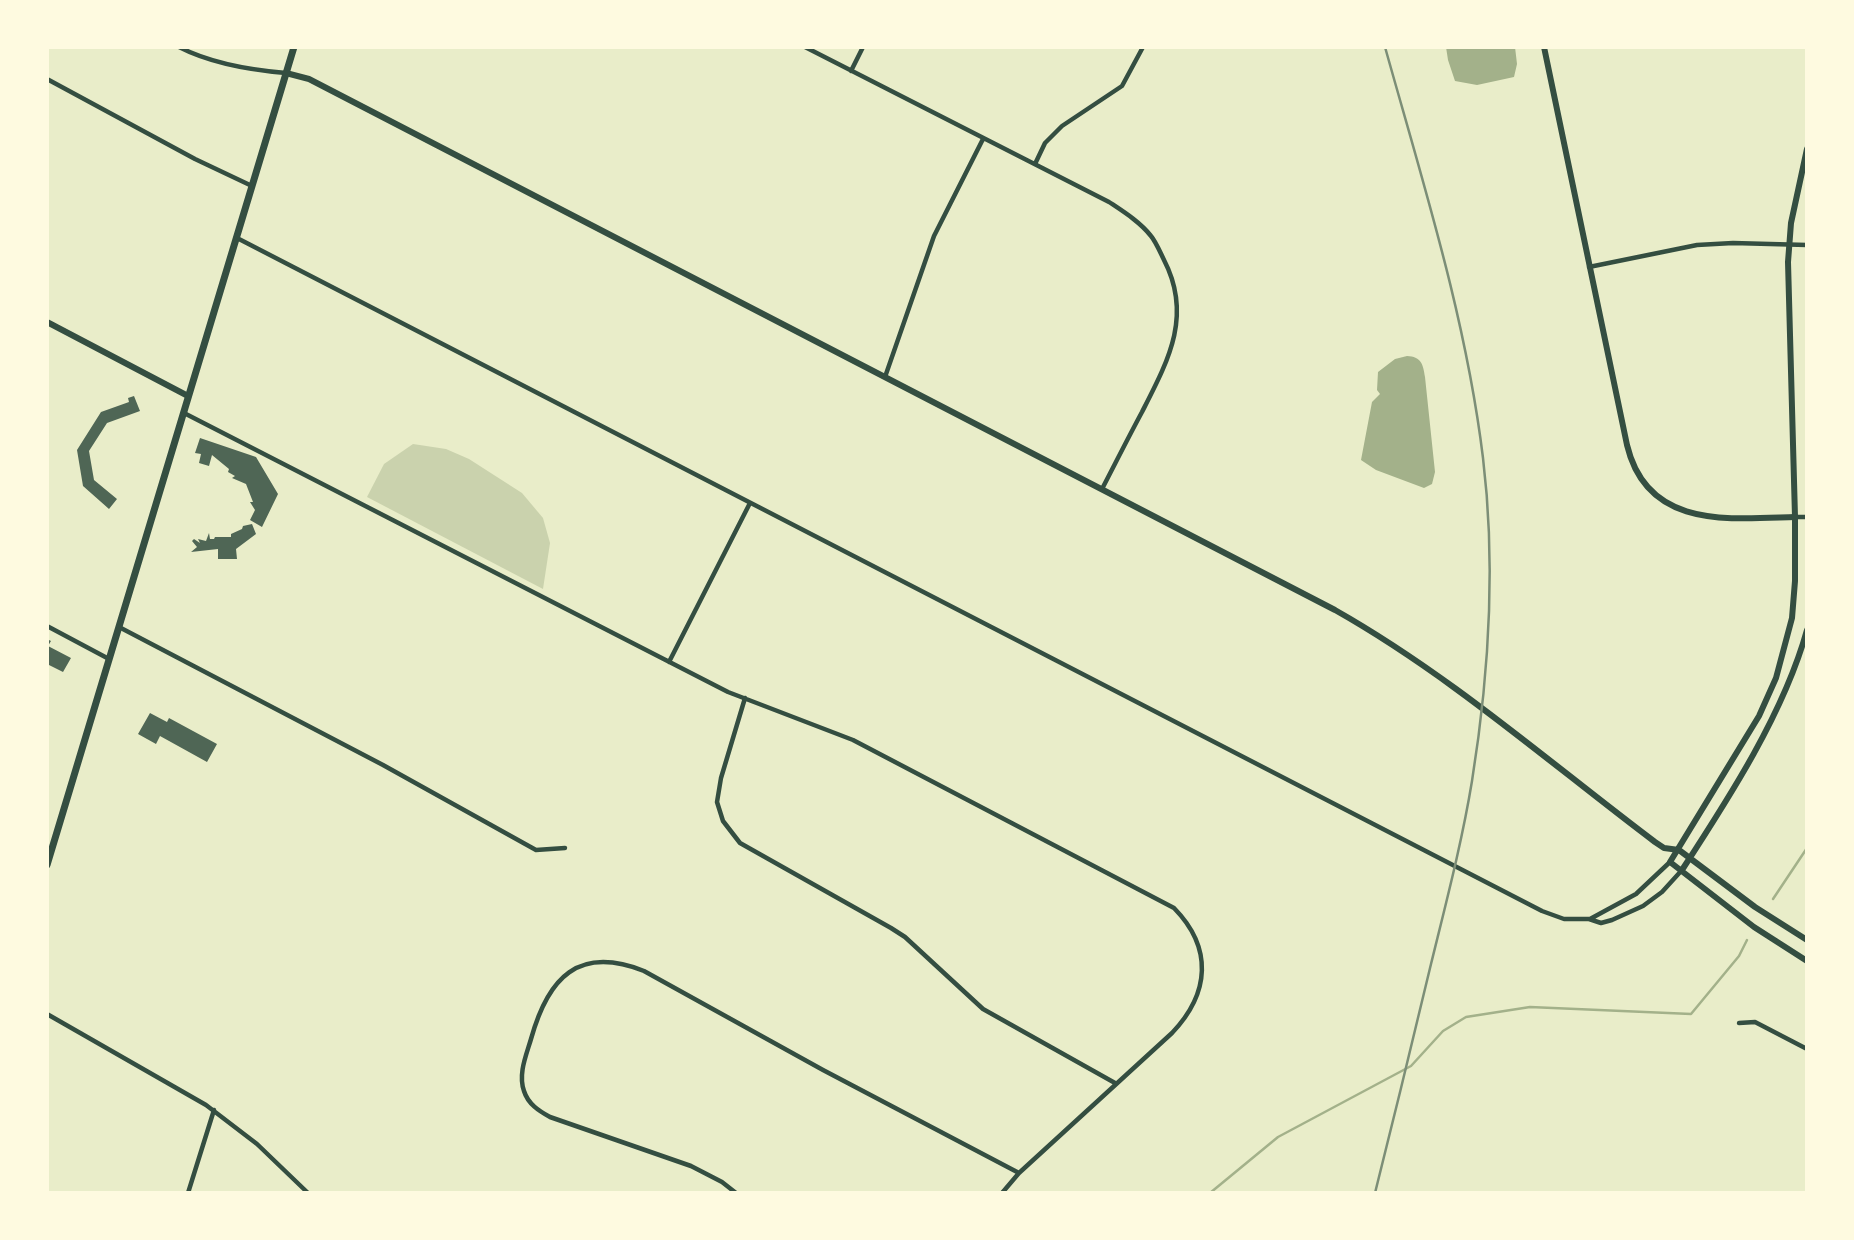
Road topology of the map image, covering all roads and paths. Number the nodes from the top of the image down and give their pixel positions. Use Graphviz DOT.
graph roads {
  1 [pos="179,47"];
  2 [pos="294,47"];
  3 [pos="806,47"];
  4 [pos="863,47"];
  5 [pos="1143,47"];
  6 [pos="1544,47"];
  7 [pos="851,71"];
  8 [pos="286,73"];
  9 [pos="47,79"];
  10 [pos="983,138"];
  11 [pos="1807,149"];
  12 [pos="1035,164"];
  13 [pos="252,186"];
  14 [pos="236,237"];
  15 [pos="1789,245"];
  16 [pos="1807,245"];
  17 [pos="1589,267"];
  18 [pos="47,322"];
  19 [pos="885,377"];
  20 [pos="188,396"];
  21 [pos="183,412"];
  22 [pos="1102,489"];
  23 [pos="750,503"];
  24 [pos="1795,517"];
  25 [pos="1807,517"];
  26 [pos="47,626"];
  27 [pos="119,626"];
  28 [pos="1807,630"];
  29 [pos="109,659"];
  30 [pos="669,662"];
  31 [pos="745,698"];
  32 [pos="565,848"];
  33 [pos="1664,848"];
  34 [pos="1679,850"];
  35 [pos="1689,858"];
  36 [pos="1670,862"];
  37 [pos="47,865"];
  38 [pos="1682,870"];
  39 [pos="1590,919"];
  40 [pos="1807,940"];
  41 [pos="1807,961"];
  42 [pos="47,1014"];
  43 [pos="1739,1023"];
  44 [pos="1807,1049"];
  45 [pos="1115,1083"];
  46 [pos="214,1110"];
  47 [pos="1019,1173"];
  48 [pos="188,1193"];
  49 [pos="308,1193"];
  50 [pos="736,1193"];
  51 [pos="1002,1193"];
  1 -- 8 [label="street"];
  2 -- 8 [label="main road"];
  3 -- 7 [label="street"];
  4 -- 7 [label="street"];
  5 -- 12 [label="street"];
  6 -- 17 [label="main road"];
  7 -- 10 [label="street"];
  8 -- 13 [label="main road"];
  8 -- 19 [label="main road"];
  9 -- 13 [label="street"];
  10 -- 12 [label="street"];
  10 -- 19 [label="street"];
  11 -- 15 [label="main road"];
  12 -- 22 [label="street"];
  13 -- 14 [label="main road"];
  14 -- 20 [label="main road"];
  14 -- 23 [label="street"];
  15 -- 16 [label="street"];
  15 -- 17 [label="street"];
  15 -- 24 [label="main road"];
  17 -- 24 [label="main road"];
  18 -- 20 [label="main road"];
  19 -- 22 [label="main road"];
  20 -- 21 [label="main road"];
  21 -- 27 [label="main road"];
  21 -- 30 [label="street"];
  22 -- 33 [label="main road"];
  23 -- 30 [label="street"];
  23 -- 39 [label="street"];
  24 -- 25 [label="street"];
  24 -- 34 [label="main road"];
  26 -- 29 [label="street"];
  27 -- 29 [label="main road"];
  27 -- 32 [label="street"];
  28 -- 35 [label="main road"];
  29 -- 37 [label="main road"];
  30 -- 31 [label="street"];
  31 -- 45 [label="street"];
  31 -- 45 [label="street"];
  33 -- 34 [label="main road"];
  33 -- 36 [label="main road"];
  34 -- 35 [label="main road"];
  34 -- 36 [label="main road"];
  35 -- 38 [label="main road"];
  35 -- 40 [label="main road"];
  36 -- 38 [label="main road"];
  36 -- 39 [label="street"];
  38 -- 39 [label="street"];
  38 -- 41 [label="main road"];
  42 -- 46 [label="street"];
  43 -- 44 [label="street"];
  45 -- 47 [label="street"];
  46 -- 48 [label="street"];
  46 -- 49 [label="street"];
  47 -- 50 [label="street"];
  47 -- 51 [label="street"];
}
